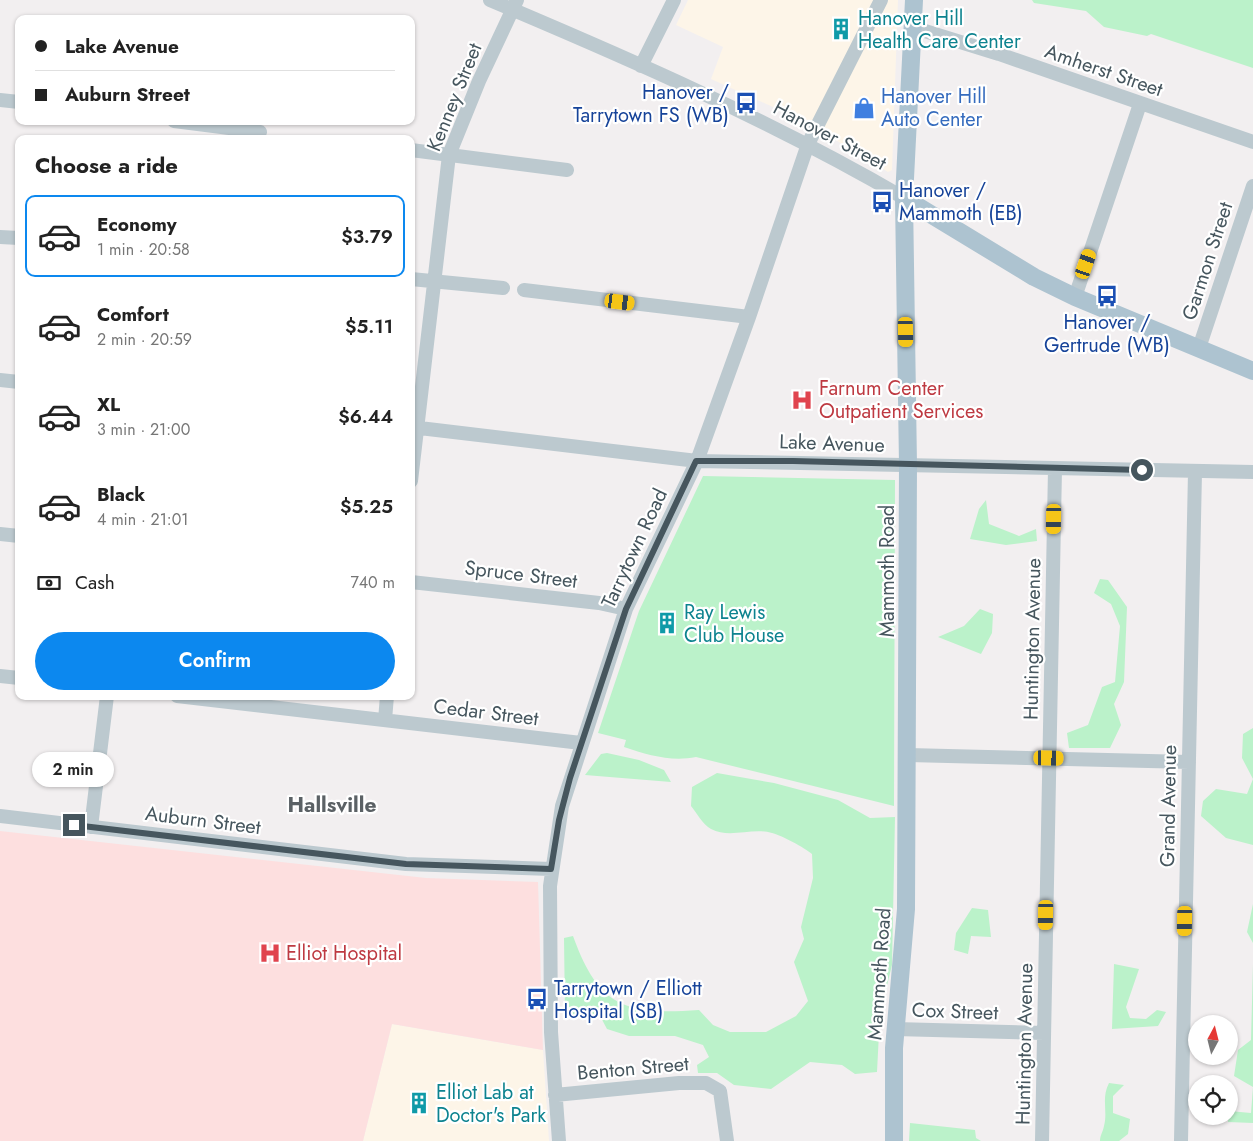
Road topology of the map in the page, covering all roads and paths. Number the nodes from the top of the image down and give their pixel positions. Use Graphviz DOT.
graph roads {
  1 [pos="490,0"];
  2 [pos="674,0"];
  3 [pos="881,0"];
  4 [pos="914,0"];
  5 [pos="514,5"];
  6 [pos="912,28"];
  7 [pos="641,66"];
  8 [pos="0,100"];
  9 [pos="15,102"];
  10 [pos="1140,104"];
  11 [pos="205,125"];
  12 [pos="260,132"];
  13 [pos="1253,142"];
  14 [pos="808,144"];
  15 [pos="415,151"];
  16 [pos="449,155"];
  17 [pos="567,170"];
  18 [pos="1253,186"];
  19 [pos="904,198"];
  20 [pos="0,237"];
  21 [pos="15,238"];
  22 [pos="415,280"];
  23 [pos="434,282"];
  24 [pos="503,288"];
  25 [pos="524,290"];
  26 [pos="1075,298"];
  27 [pos="749,317"];
  28 [pos="1200,348"];
  29 [pos="1253,371"];
  30 [pos="0,380"];
  31 [pos="15,382"];
  32 [pos="415,420"];
  33 [pos="415,427"];
  34 [pos="696,461"];
  35 [pos="908,465"];
  36 [pos="1055,469"];
  37 [pos="1195,472"];
  38 [pos="1253,472"];
  39 [pos="0,534"];
  40 [pos="15,536"];
  41 [pos="415,582"];
  42 [pos="626,609"];
  43 [pos="0,676"];
  44 [pos="15,678"];
  45 [pos="107,700"];
  46 [pos="212,700"];
  47 [pos="387,700"];
  48 [pos="385,720"];
  49 [pos="581,744"];
  50 [pos="908,755"];
  51 [pos="1049,758"];
  52 [pos="1189,762"];
  53 [pos="0,816"];
  54 [pos="91,827"];
  55 [pos="551,869"];
  56 [pos="895,1029"];
  57 [pos="1044,1033"];
  58 [pos="555,1095"];
  59 [pos="559,1141"];
  60 [pos="727,1141"];
  61 [pos="894,1141"];
  62 [pos="1042,1141"];
  63 [pos="1181,1141"];
  1 -- 5 [label="street, Hanover Street"];
  2 -- 7 [label="street"];
  3 -- 14 [label="street, Tarrytown Road"];
  4 -- 6 [label="main road, Mammoth Road"];
  5 -- 7 [label="street, Hanover Street"];
  5 -- 16 [label="street, Kenney Street"];
  6 -- 10 [label="street, Amherst Street"];
  6 -- 19 [label="main road, Mammoth Road"];
  7 -- 14 [label="street, Hanover Street"];
  8 -- 9 [label="street"];
  10 -- 13 [label="street, Amherst Street"];
  10 -- 26 [label="street"];
  11 -- 12 [label="street"];
  14 -- 19 [label="street, Hanover Street"];
  14 -- 27 [label="street, Tarrytown Road"];
  15 -- 16 [label="street"];
  16 -- 17 [label="street"];
  16 -- 23 [label="street, Kenney Street"];
  18 -- 28 [label="street, Garmon Street"];
  19 -- 26 [label="main road, Hanover Street"];
  19 -- 35 [label="main road, Mammoth Road"];
  20 -- 21 [label="street"];
  22 -- 23 [label="street"];
  23 -- 24 [label="street"];
  23 -- 32 [label="street, Kenney Street"];
  25 -- 27 [label="street"];
  26 -- 28 [label="main road, Hanover Street"];
  27 -- 34 [label="street, Tarrytown Road"];
  28 -- 29 [label="main road, Hanover Street"];
  30 -- 31 [label="street"];
  33 -- 34 [label="street, Lake Avenue"];
  34 -- 35 [label="street, Lake Avenue"];
  34 -- 42 [label="street, Tarrytown Road"];
  35 -- 36 [label="street, Lake Avenue"];
  35 -- 50 [label="main road, Mammoth Road"];
  36 -- 37 [label="street, Lake Avenue"];
  36 -- 51 [label="street, Huntington Avenue"];
  37 -- 38 [label="street, Lake Avenue"];
  37 -- 52 [label="street, Grand Avenue"];
  39 -- 40 [label="street"];
  41 -- 42 [label="street, Spruce Street"];
  42 -- 49 [label="street, Tarrytown Road"];
  43 -- 44 [label="street"];
  45 -- 54 [label="street"];
  46 -- 48 [label="street, Cedar Street"];
  47 -- 48 [label="street"];
  48 -- 49 [label="street, Cedar Street"];
  49 -- 55 [label="street, Tarrytown Road"];
  50 -- 51 [label="street"];
  50 -- 56 [label="main road, Mammoth Road"];
  51 -- 52 [label="street"];
  51 -- 57 [label="street, Huntington Avenue"];
  52 -- 63 [label="street, Grand Avenue"];
  53 -- 54 [label="street, Auburn Street"];
  54 -- 55 [label="street, Auburn Street"];
  55 -- 58 [label="street, Tarrytown Road"];
  56 -- 57 [label="street, Cox Street"];
  56 -- 61 [label="main road, Mammoth Road"];
  57 -- 62 [label="street, Huntington Avenue"];
  58 -- 59 [label="street, Tarrytown Road"];
  58 -- 60 [label="street, Benton Street"];
}
